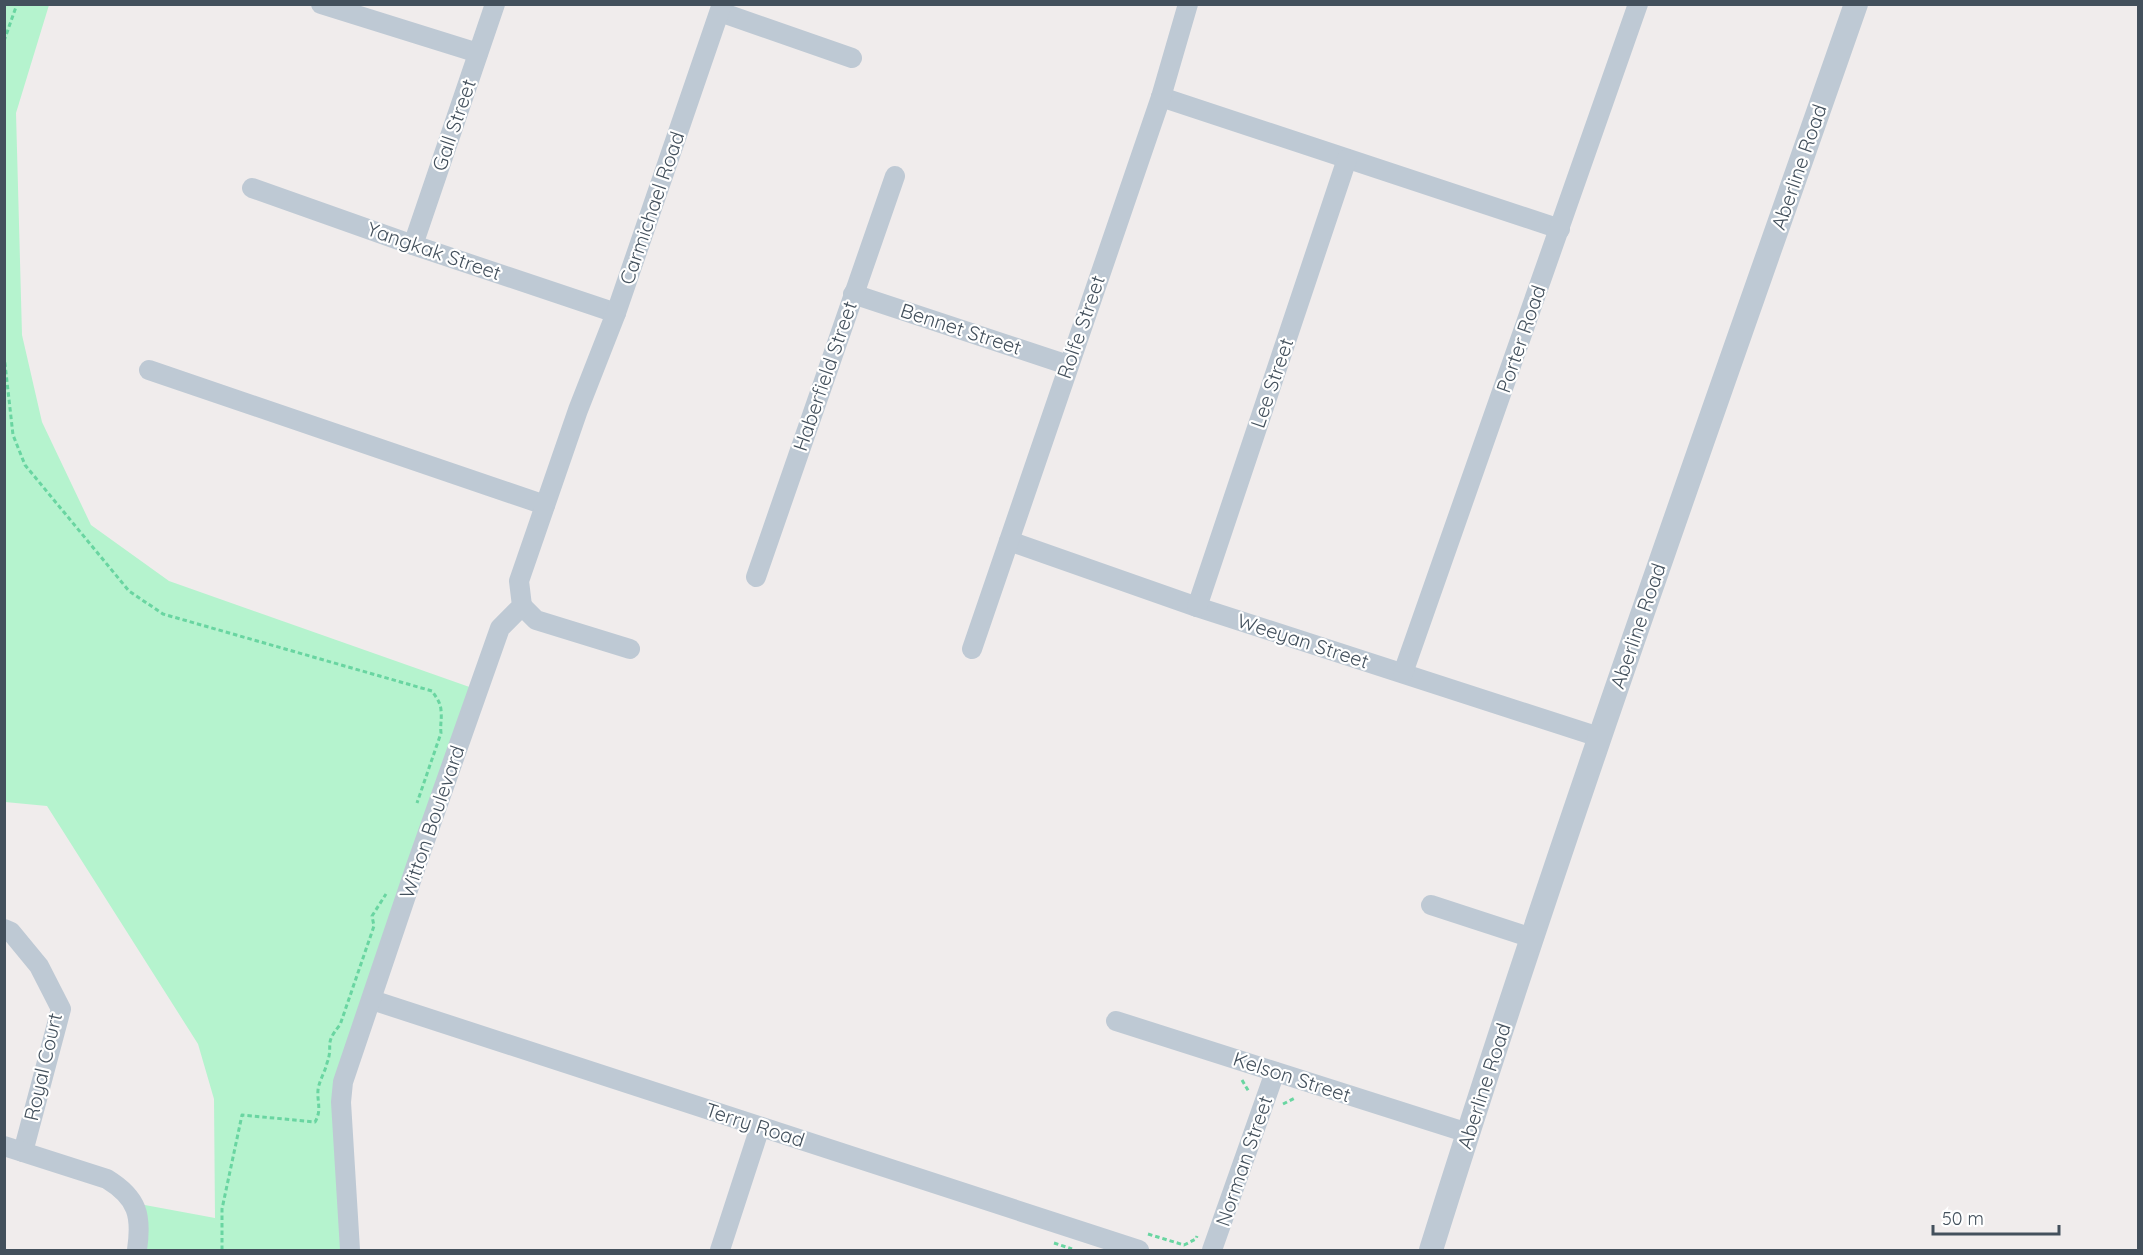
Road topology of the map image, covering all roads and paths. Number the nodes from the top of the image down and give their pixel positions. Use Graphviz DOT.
graph roads {
  1 [pos="17,4"];
  2 [pos="321,4"];
  3 [pos="495,4"];
  4 [pos="1188,4"];
  5 [pos="1638,4"];
  6 [pos="1856,4"];
  7 [pos="721,8"];
  8 [pos="4,41"];
  9 [pos="478,52"];
  10 [pos="852,58"];
  11 [pos="1161,97"];
  12 [pos="1347,159"];
  13 [pos="894,176"];
  14 [pos="252,188"];
  15 [pos="1560,229"];
  16 [pos="413,245"];
  17 [pos="854,294"];
  18 [pos="616,313"];
  19 [pos="4,355"];
  20 [pos="1068,365"];
  21 [pos="149,370"];
  22 [pos="545,505"];
  23 [pos="1009,541"];
  24 [pos="756,577"];
  25 [pos="522,606"];
  26 [pos="1197,607"];
  27 [pos="630,649"];
  28 [pos="972,649"];
  29 [pos="1403,673"];
  30 [pos="1599,737"];
  31 [pos="415,809"];
  32 [pos="389,885"];
  33 [pos="1431,905"];
  34 [pos="4,929"];
  35 [pos="1532,938"];
  36 [pos="372,1000"];
  37 [pos="1116,1021"];
  38 [pos="1275,1072"];
  39 [pos="1242,1080"];
  40 [pos="1248,1099"];
  41 [pos="1302,1100"];
  42 [pos="1281,1109"];
  43 [pos="760,1127"];
  44 [pos="1468,1133"];
  45 [pos="14,1149"];
  46 [pos="1200,1228"];
  47 [pos="1140,1241"];
  48 [pos="1054,1244"];
  49 [pos="137,1251"];
  50 [pos="222,1251"];
  51 [pos="350,1251"];
  52 [pos="720,1251"];
  53 [pos="1077,1251"];
  54 [pos="1212,1251"];
  55 [pos="1431,1251"];
  1 -- 8 [label="path"];
  2 -- 9 [label="street"];
  3 -- 9 [label="street, Gall Street"];
  4 -- 11 [label="street, Rolfe Street"];
  5 -- 15 [label="street, Porter Road"];
  6 -- 30 [label="street, Aberline Road"];
  7 -- 10 [label="street"];
  7 -- 18 [label="street, Carmichael Road"];
  9 -- 16 [label="street, Gall Street"];
  11 -- 12 [label="street"];
  11 -- 20 [label="street, Rolfe Street"];
  12 -- 15 [label="street"];
  12 -- 26 [label="street, Lee Street"];
  13 -- 17 [label="street, Haberfield Street"];
  14 -- 16 [label="street, Yangkak Street"];
  15 -- 29 [label="street, Porter Road"];
  16 -- 18 [label="street, Yangkak Street"];
  17 -- 20 [label="street, Bennet Street"];
  17 -- 24 [label="street, Haberfield Street"];
  18 -- 22 [label="street, Carmichael Road"];
  19 -- 31 [label="path"];
  20 -- 23 [label="street, Rolfe Street"];
  21 -- 22 [label="street"];
  22 -- 25 [label="street"];
  23 -- 26 [label="street, Weeyan Street"];
  23 -- 28 [label="street, Rolfe Street"];
  25 -- 27 [label="street"];
  25 -- 36 [label="street, Witton Boulevard"];
  26 -- 29 [label="street, Weeyan Street"];
  29 -- 30 [label="street, Weeyan Street"];
  30 -- 35 [label="street, Aberline Road"];
  32 -- 50 [label="path"];
  33 -- 35 [label="street"];
  34 -- 45 [label="street, Royal Court"];
  35 -- 44 [label="street, Aberline Road"];
  36 -- 43 [label="street, Terry Road"];
  36 -- 51 [label="street, Witton Boulevard"];
  37 -- 38 [label="street, Kelson Street"];
  38 -- 44 [label="street, Kelson Street"];
  38 -- 54 [label="street, Norman Street"];
  39 -- 40 [label="path"];
  41 -- 42 [label="path"];
  43 -- 47 [label="street, Terry Road"];
  43 -- 52 [label="street"];
  44 -- 55 [label="street, Aberline Road"];
  45 -- 49 [label="street"];
  46 -- 47 [label="path"];
  48 -- 53 [label="path"];
}
